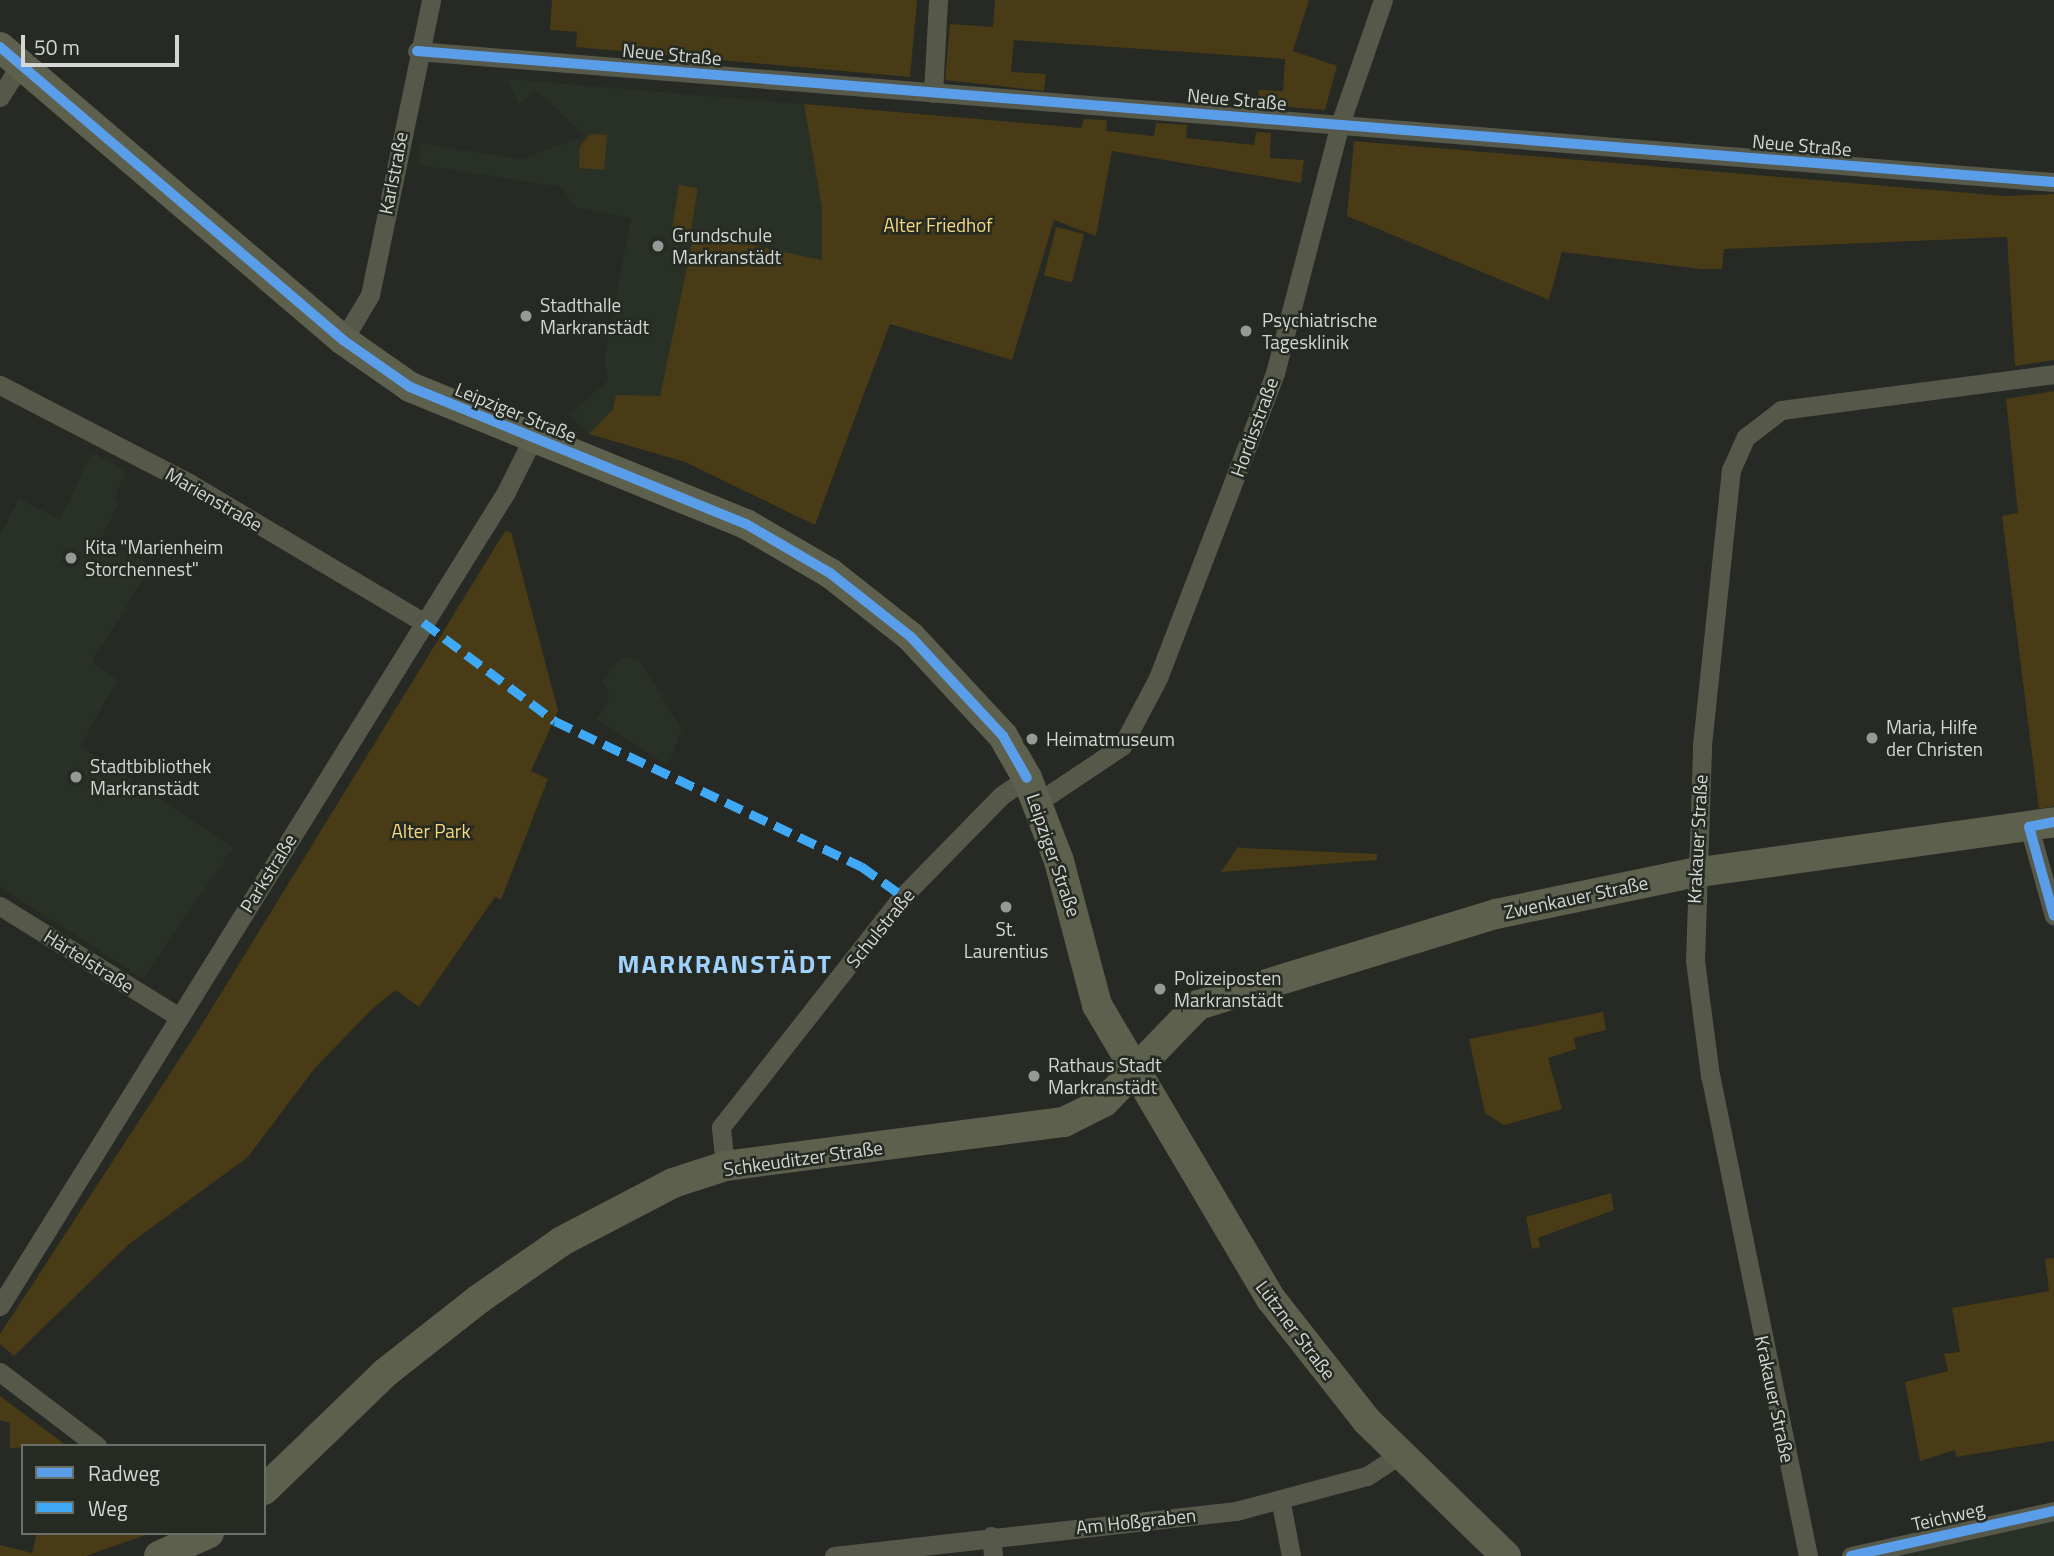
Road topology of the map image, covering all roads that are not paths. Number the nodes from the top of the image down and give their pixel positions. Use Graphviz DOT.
graph roads {
  1 [pos="431,0"];
  2 [pos="938,0"];
  3 [pos="1383,0"];
  4 [pos="416,51"];
  5 [pos="10,56"];
  6 [pos="933,93"];
  7 [pos="0,97"];
  8 [pos="1339,127"];
  9 [pos="2054,182"];
  10 [pos="343,340"];
  11 [pos="2054,374"];
  12 [pos="0,386"];
  13 [pos="533,438"];
  14 [pos="423,622"];
  15 [pos="1033,790"];
  16 [pos="2041,824"];
  17 [pos="1693,873"];
  18 [pos="0,905"];
  19 [pos="2054,916"];
  20 [pos="179,1017"];
  21 [pos="1132,1068"];
  22 [pos="725,1167"];
  23 [pos="0,1306"];
  24 [pos="0,1372"];
  25 [pos="94,1444"];
  26 [pos="1399,1455"];
  27 [pos="266,1488"];
  28 [pos="1281,1503"];
  29 [pos="2054,1511"];
  30 [pos="201,1536"];
  31 [pos="992,1546"];
  32 [pos="159,1556"];
  33 [pos="834,1556"];
  34 [pos="1291,1556"];
  35 [pos="1506,1556"];
  36 [pos="1808,1556"];
  37 [pos="1851,1556"];
  1 -- 4 [label="street, Karlstraße"];
  2 -- 6 [label="street"];
  3 -- 8 [label="street, Hordisstraße"];
  4 -- 6 [label="street, Neue Straße"];
  4 -- 10 [label="street, Karlstraße"];
  5 -- 7 [label="street"];
  5 -- 10 [label="main road, Leipziger Straße"];
  6 -- 8 [label="street, Neue Straße"];
  8 -- 9 [label="street, Neue Straße"];
  8 -- 15 [label="street, Hordisstraße"];
  10 -- 13 [label="main road, Leipziger Straße"];
  11 -- 17 [label="street, Krakauer Straße"];
  12 -- 14 [label="street, Marienstraße"];
  13 -- 14 [label="street, Parkstraße"];
  13 -- 15 [label="main road, Leipziger Straße"];
  14 -- 20 [label="street, Parkstraße"];
  15 -- 21 [label="main road, Leipziger Straße"];
  15 -- 22 [label="street, Schulstraße"];
  16 -- 17 [label="main road, Zwenkauer Straße"];
  16 -- 19 [label="street"];
  17 -- 21 [label="main road, Zwenkauer Straße"];
  17 -- 36 [label="street, Krakauer Straße"];
  18 -- 20 [label="street, Härtelstraße"];
  20 -- 23 [label="street, Parkstraße"];
  21 -- 22 [label="main road, Schkeuditzer Straße"];
  21 -- 26 [label="main road, Lützner Straße"];
  22 -- 27 [label="main road, Schkeuditzer Straße"];
  24 -- 25 [label="street"];
  26 -- 28 [label="street, Am Hoßgraben"];
  26 -- 35 [label="main road, Lützner Straße"];
  28 -- 31 [label="street, Am Hoßgraben"];
  28 -- 34 [label="street"];
  29 -- 37 [label="street, Teichweg"];
  30 -- 32 [label="main road"];
  31 -- 33 [label="street, Am Hoßgraben"];
}
